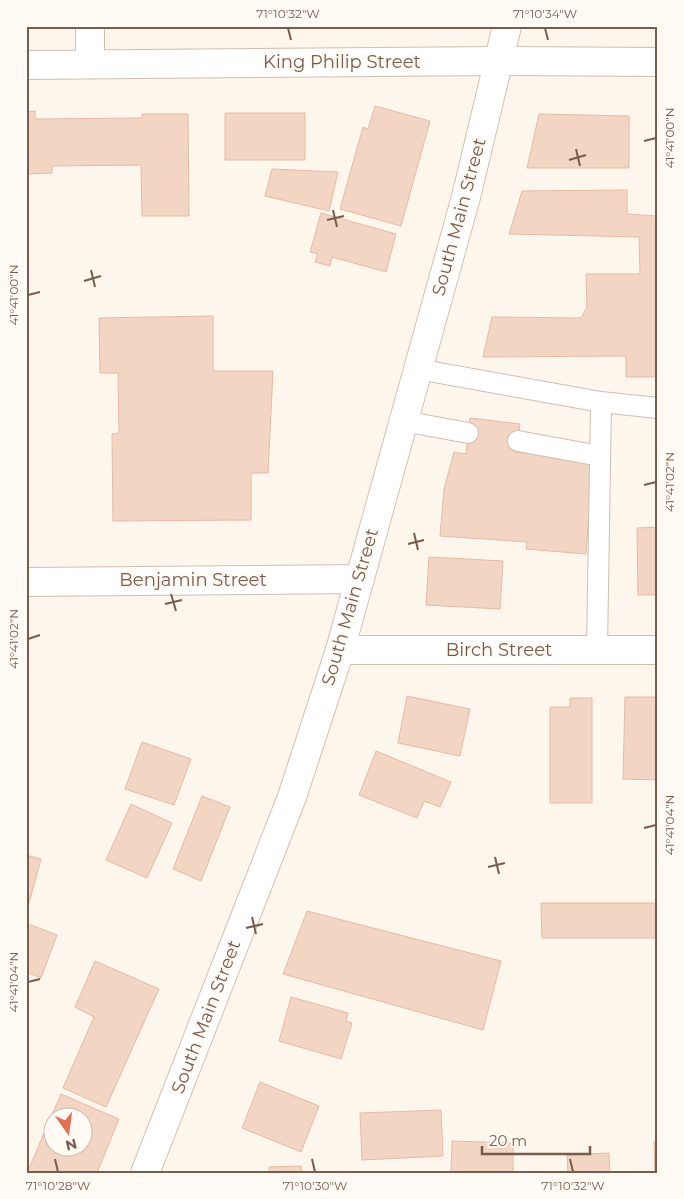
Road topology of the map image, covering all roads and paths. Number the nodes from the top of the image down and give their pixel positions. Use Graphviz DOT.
graph roads {
  1 [pos="90,26"];
  2 [pos="507,26"];
  3 [pos="498,61"];
  4 [pos="658,62"];
  5 [pos="90,64"];
  6 [pos="26,65"];
  7 [pos="417,369"];
  8 [pos="601,402"];
  9 [pos="658,408"];
  10 [pos="403,421"];
  11 [pos="468,433"];
  12 [pos="518,441"];
  13 [pos="600,456"];
  14 [pos="360,579"];
  15 [pos="26,582"];
  16 [pos="340,650"];
  17 [pos="597,650"];
  18 [pos="658,650"];
  19 [pos="145,1173"];
  1 -- 5 [label="street"];
  2 -- 3 [label="street, South Main Street"];
  3 -- 4 [label="street, King Philip Street"];
  3 -- 5 [label="street, King Philip Street"];
  3 -- 7 [label="street, South Main Street"];
  5 -- 6 [label="street, King Philip Street"];
  7 -- 8 [label="lane"];
  7 -- 10 [label="street, South Main Street"];
  8 -- 9 [label="lane"];
  8 -- 13 [label="lane"];
  10 -- 11 [label="lane"];
  10 -- 14 [label="street, South Main Street"];
  12 -- 13 [label="lane"];
  13 -- 17 [label="lane"];
  14 -- 15 [label="street, Benjamin Street"];
  14 -- 16 [label="street, South Main Street"];
  16 -- 17 [label="street, Birch Street"];
  16 -- 19 [label="street, South Main Street"];
  17 -- 18 [label="street, Birch Street"];
}
